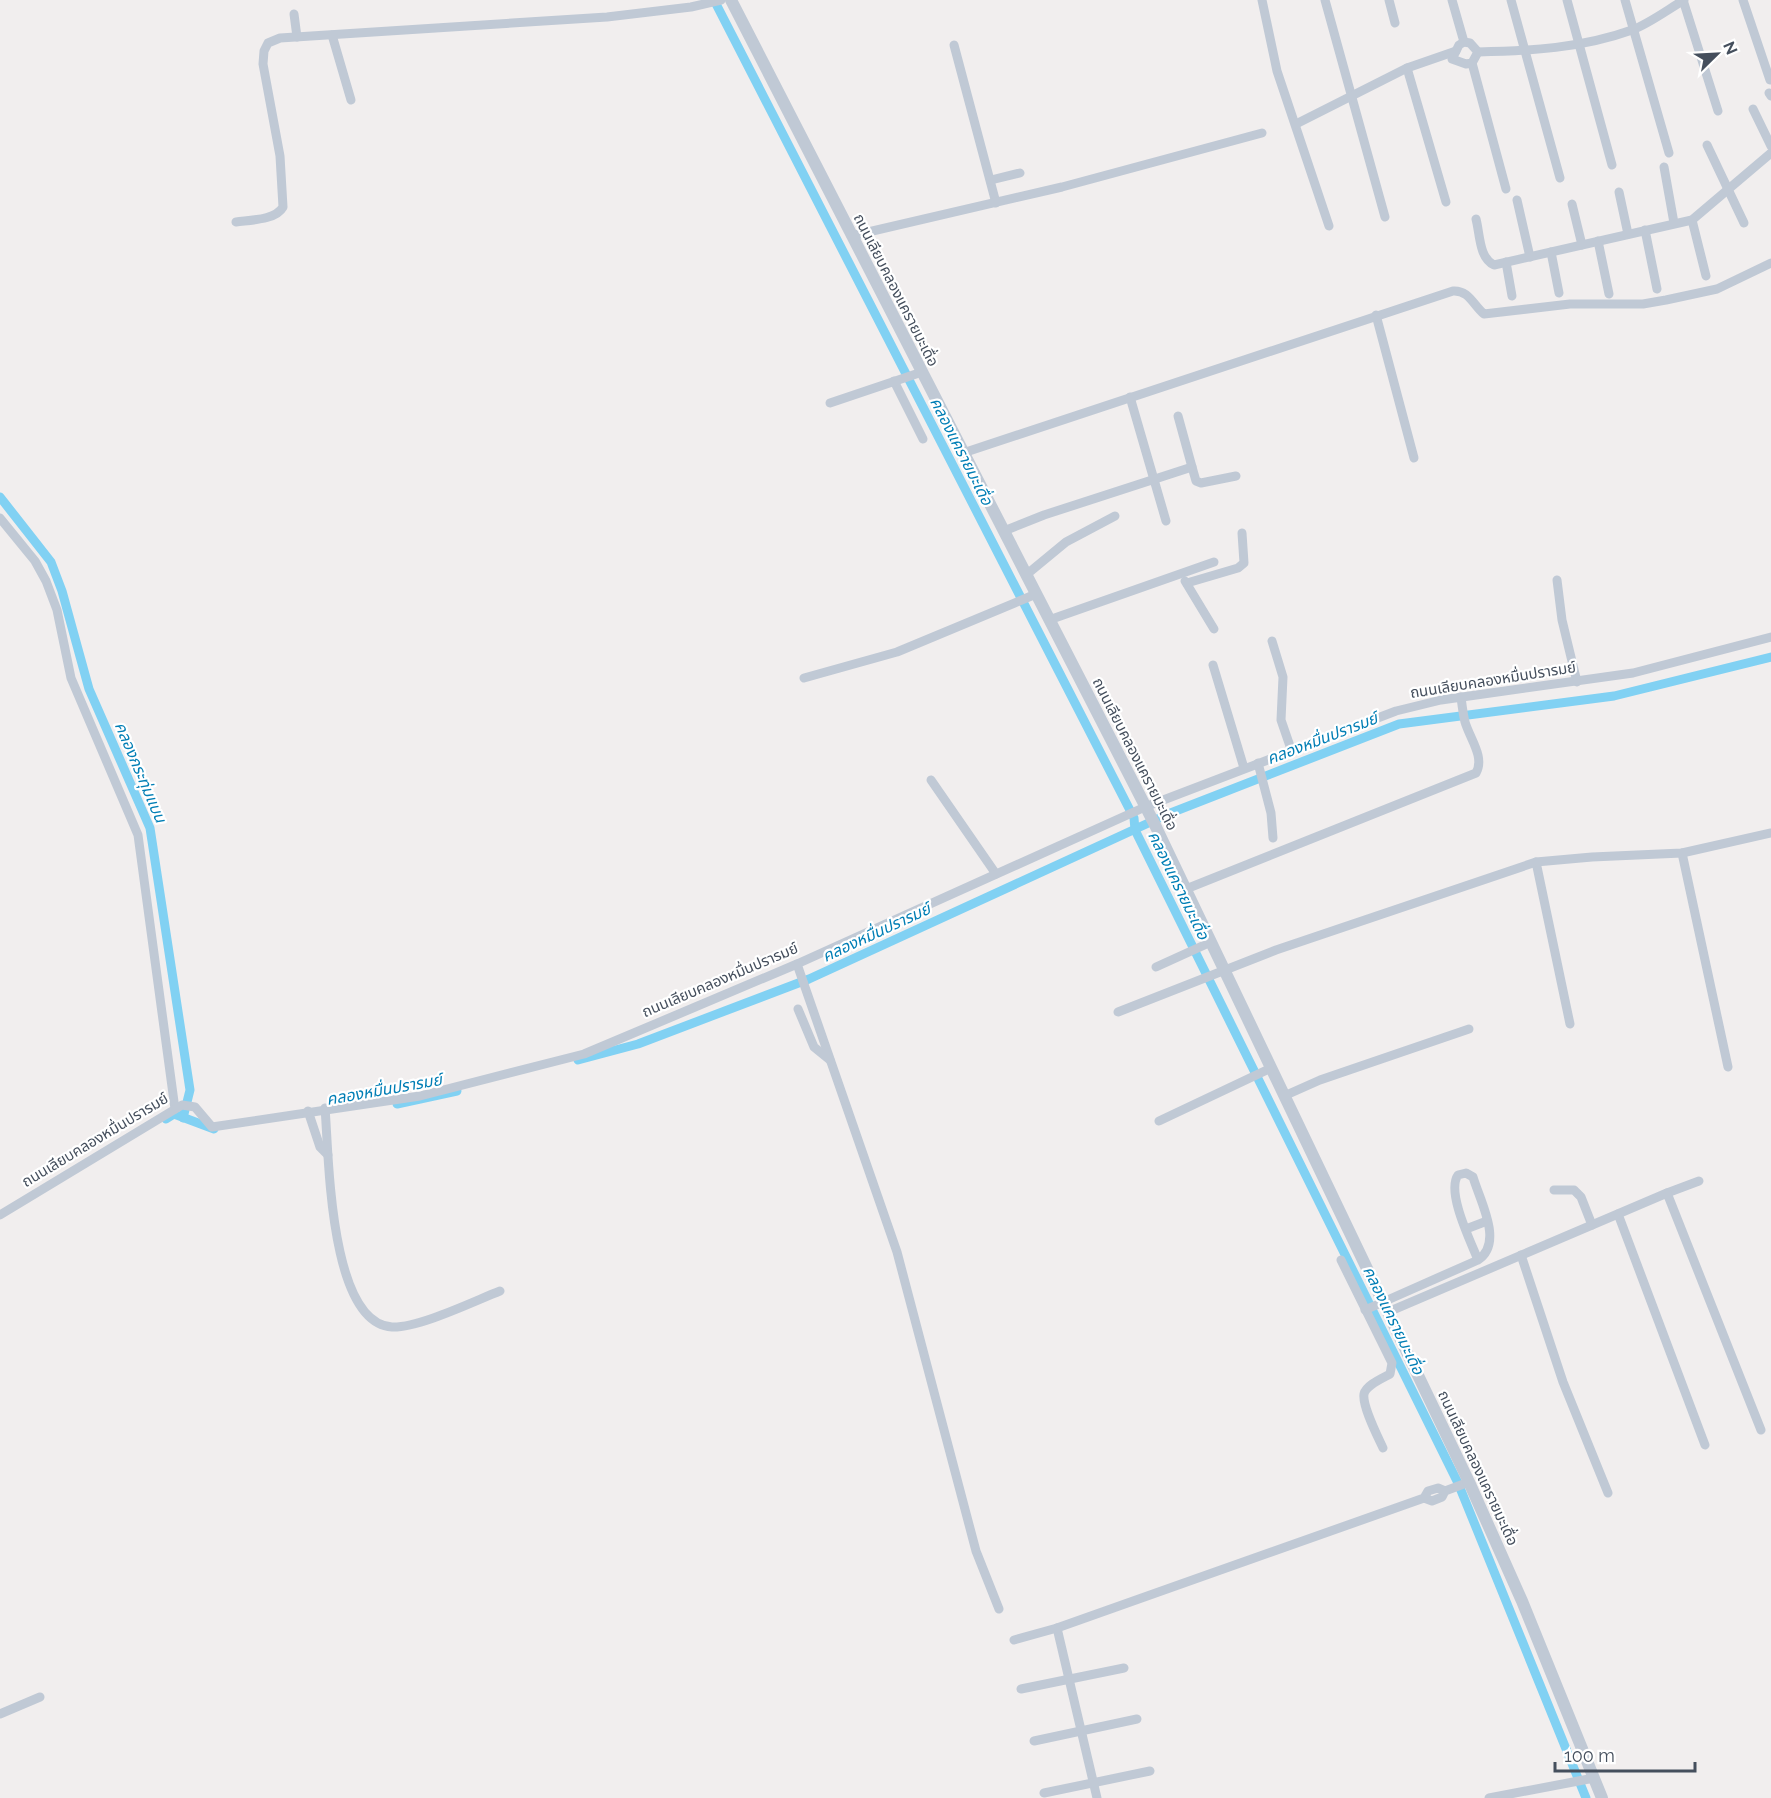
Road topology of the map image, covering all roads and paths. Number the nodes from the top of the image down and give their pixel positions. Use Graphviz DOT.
graph roads {
  1 [pos="731,0"];
  2 [pos="1262,0"];
  3 [pos="1325,0"];
  4 [pos="1389,0"];
  5 [pos="1452,0"];
  6 [pos="1511,0"];
  7 [pos="1567,0"];
  8 [pos="1625,0"];
  9 [pos="1683,0"];
  10 [pos="1743,0"];
  11 [pos="717,1"];
  12 [pos="294,14"];
  13 [pos="1395,22"];
  14 [pos="1633,29"];
  15 [pos="332,35"];
  16 [pos="297,37"];
  17 [pos="1464,42"];
  18 [pos="1579,44"];
  19 [pos="954,45"];
  20 [pos="1456,51"];
  21 [pos="1525,51"];
  22 [pos="1478,52"];
  23 [pos="1472,63"];
  24 [pos="1407,68"];
  25 [pos="1770,80"];
  26 [pos="1351,94"];
  27 [pos="351,100"];
  28 [pos="1753,109"];
  29 [pos="1718,111"];
  30 [pos="1296,124"];
  31 [pos="1262,133"];
  32 [pos="1707,145"];
  33 [pos="1771,146"];
  34 [pos="1669,153"];
  35 [pos="1771,153"];
  36 [pos="1612,165"];
  37 [pos="1664,166"];
  38 [pos="1020,173"];
  39 [pos="1560,178"];
  40 [pos="991,180"];
  41 [pos="1506,189"];
  42 [pos="1727,191"];
  43 [pos="1618,192"];
  44 [pos="1517,200"];
  45 [pos="1446,202"];
  46 [pos="996,203"];
  47 [pos="1572,204"];
  48 [pos="1385,217"];
  49 [pos="1476,219"];
  50 [pos="1692,220"];
  51 [pos="236,222"];
  52 [pos="1674,224"];
  53 [pos="1744,224"];
  54 [pos="1329,226"];
  55 [pos="1645,230"];
  56 [pos="1628,234"];
  57 [pos="851,236"];
  58 [pos="1598,241"];
  59 [pos="1582,245"];
  60 [pos="1551,252"];
  61 [pos="1530,257"];
  62 [pos="1506,262"];
  63 [pos="1771,263"];
  64 [pos="1706,276"];
  65 [pos="1657,289"];
  66 [pos="1559,293"];
  67 [pos="1609,294"];
  68 [pos="1512,296"];
  69 [pos="1376,315"];
  70 [pos="907,376"];
  71 [pos="1130,397"];
  72 [pos="830,403"];
  73 [pos="1178,416"];
  74 [pos="923,439"];
  75 [pos="963,453"];
  76 [pos="1414,458"];
  77 [pos="1192,467"];
  78 [pos="1236,476"];
  79 [pos="1154,479"];
  80 [pos="1115,516"];
  81 [pos="0,518"];
  82 [pos="1166,521"];
  83 [pos="1004,531"];
  84 [pos="1242,533"];
  85 [pos="1214,562"];
  86 [pos="1026,575"];
  87 [pos="1179,575"];
  88 [pos="1557,580"];
  89 [pos="1187,583"];
  90 [pos="1027,597"];
  91 [pos="1049,620"];
  92 [pos="1214,628"];
  93 [pos="1771,637"];
  94 [pos="1272,641"];
  95 [pos="1214,665"];
  96 [pos="804,678"];
  97 [pos="1577,682"];
  98 [pos="1461,698"];
  99 [pos="1291,749"];
  100 [pos="1258,763"];
  101 [pos="1244,768"];
  102 [pos="931,780"];
  103 [pos="1147,815"];
  104 [pos="1771,833"];
  105 [pos="1273,838"];
  106 [pos="1682,854"];
  107 [pos="1536,862"];
  108 [pos="996,874"];
  109 [pos="1186,889"];
  110 [pos="1203,946"];
  111 [pos="1156,967"];
  112 [pos="800,972"];
  113 [pos="1215,972"];
  114 [pos="798,1009"];
  115 [pos="1118,1012"];
  116 [pos="1570,1024"];
  117 [pos="1469,1029"];
  118 [pos="830,1060"];
  119 [pos="1728,1067"];
  120 [pos="1267,1070"];
  121 [pos="1284,1096"];
  122 [pos="182,1106"];
  123 [pos="309,1114"];
  124 [pos="325,1115"];
  125 [pos="1158,1121"];
  126 [pos="328,1155"];
  127 [pos="1699,1181"];
  128 [pos="1554,1190"];
  129 [pos="1667,1193"];
  130 [pos="1618,1214"];
  131 [pos="0,1215"];
  132 [pos="1486,1221"];
  133 [pos="1592,1225"];
  134 [pos="1466,1229"];
  135 [pos="1521,1256"];
  136 [pos="1341,1260"];
  137 [pos="1478,1260"];
  138 [pos="500,1291"];
  139 [pos="1377,1306"];
  140 [pos="1761,1430"];
  141 [pos="1705,1445"];
  142 [pos="1383,1448"];
  143 [pos="1464,1484"];
  144 [pos="1608,1492"];
  145 [pos="999,1609"];
  146 [pos="1057,1628"];
  147 [pos="1014,1640"];
  148 [pos="1124,1668"];
  149 [pos="1070,1679"];
  150 [pos="1021,1689"];
  151 [pos="40,1697"];
  152 [pos="0,1714"];
  153 [pos="1137,1719"];
  154 [pos="1082,1731"];
  155 [pos="1034,1741"];
  156 [pos="1150,1771"];
  157 [pos="1584,1780"];
  158 [pos="1094,1784"];
  159 [pos="1044,1793"];
  160 [pos="1097,1798"];
  161 [pos="1489,1798"];
  162 [pos="1602,1798"];
  1 -- 57 [label="street, ถนนเลียบคลองแครายมะเดื่อ"];
  2 -- 30 [label="street"];
  3 -- 26 [label="street"];
  4 -- 13 [label="street"];
  5 -- 17 [label="street"];
  6 -- 21 [label="street"];
  7 -- 18 [label="street"];
  8 -- 14 [label="street"];
  9 -- 14 [label="street"];
  9 -- 29 [label="street"];
  10 -- 25 [label="street"];
  11 -- 15 [label="street"];
  12 -- 16 [label="street"];
  14 -- 18 [label="street"];
  14 -- 34 [label="street"];
  15 -- 16 [label="street"];
  15 -- 27 [label="street"];
  16 -- 51 [label="street"];
  17 -- 20 [label="street"];
  17 -- 22 [label="street"];
  18 -- 21 [label="street"];
  18 -- 36 [label="street"];
  19 -- 40 [label="street"];
  20 -- 23 [label="street"];
  20 -- 24 [label="street"];
  21 -- 22 [label="street"];
  21 -- 39 [label="street"];
  22 -- 23 [label="street"];
  23 -- 41 [label="street"];
  24 -- 26 [label="street"];
  24 -- 45 [label="street"];
  26 -- 30 [label="street"];
  26 -- 48 [label="street"];
  28 -- 33 [label="street"];
  30 -- 54 [label="street"];
  31 -- 46 [label="street"];
  32 -- 42 [label="street"];
  35 -- 42 [label="street"];
  37 -- 52 [label="street"];
  38 -- 40 [label="street"];
  40 -- 46 [label="street"];
  42 -- 50 [label="street"];
  42 -- 53 [label="street"];
  43 -- 56 [label="street"];
  44 -- 61 [label="street"];
  46 -- 57 [label="street"];
  47 -- 59 [label="street"];
  49 -- 62 [label="street"];
  50 -- 52 [label="street"];
  50 -- 64 [label="street"];
  52 -- 55 [label="street"];
  55 -- 56 [label="street"];
  55 -- 65 [label="street"];
  56 -- 58 [label="street"];
  57 -- 70 [label="street, ถนนเลียบคลองแครายมะเดื่อ"];
  58 -- 59 [label="street"];
  58 -- 67 [label="street"];
  59 -- 60 [label="street"];
  60 -- 61 [label="street"];
  60 -- 66 [label="street"];
  61 -- 62 [label="street"];
  62 -- 68 [label="street"];
  63 -- 69 [label="street"];
  69 -- 71 [label="street"];
  69 -- 76 [label="street"];
  70 -- 72 [label="street"];
  70 -- 74 [label="street"];
  70 -- 75 [label="street, ถนนเลียบคลองแครายมะเดื่อ"];
  71 -- 75 [label="street"];
  71 -- 79 [label="street"];
  73 -- 77 [label="street"];
  75 -- 83 [label="street, ถนนเลียบคลองแครายมะเดื่อ"];
  77 -- 78 [label="street"];
  77 -- 79 [label="street"];
  79 -- 82 [label="street"];
  79 -- 83 [label="street"];
  80 -- 86 [label="street"];
  81 -- 122 [label="street"];
  83 -- 86 [label="street, ถนนเลียบคลองแครายมะเดื่อ"];
  84 -- 89 [label="street"];
  85 -- 87 [label="street"];
  86 -- 90 [label="street, ถนนเลียบคลองแครายมะเดื่อ"];
  87 -- 89 [label="street"];
  87 -- 91 [label="street"];
  88 -- 97 [label="street"];
  89 -- 92 [label="street"];
  90 -- 91 [label="street, ถนนเลียบคลองแครายมะเดื่อ"];
  90 -- 96 [label="street"];
  91 -- 103 [label="street, ถนนเลียบคลองแครายมะเดื่อ"];
  93 -- 97 [label="street, ถนนเลียบคลองหมื่นปรารมย์"];
  94 -- 99 [label="street"];
  95 -- 101 [label="street"];
  97 -- 98 [label="street, ถนนเลียบคลองหมื่นปรารมย์"];
  98 -- 99 [label="street, ถนนเลียบคลองหมื่นปรารมย์"];
  98 -- 109 [label="street"];
  99 -- 100 [label="street, ถนนเลียบคลองหมื่นปรารมย์"];
  100 -- 101 [label="street, ถนนเลียบคลองหมื่นปรารมย์"];
  100 -- 105 [label="street"];
  101 -- 103 [label="street, ถนนเลียบคลองหมื่นปรารมย์"];
  102 -- 108 [label="street"];
  103 -- 108 [label="street, ถนนเลียบคลองหมื่นปรารมย์"];
  103 -- 109 [label="street, ถนนเลียบคลองแครายมะเดื่อ"];
  104 -- 106 [label="street"];
  106 -- 107 [label="street"];
  106 -- 119 [label="street"];
  107 -- 113 [label="street"];
  107 -- 116 [label="street"];
  108 -- 112 [label="street, ถนนเลียบคลองหมื่นปรารมย์"];
  109 -- 110 [label="street, ถนนเลียบคลองแครายมะเดื่อ"];
  110 -- 111 [label="street"];
  110 -- 113 [label="street, ถนนเลียบคลองแครายมะเดื่อ"];
  112 -- 118 [label="street"];
  112 -- 124 [label="street, ถนนเลียบคลองหมื่นปรารมย์"];
  113 -- 115 [label="street"];
  113 -- 120 [label="street, ถนนเลียบคลองแครายมะเดื่อ"];
  114 -- 118 [label="street"];
  117 -- 121 [label="street"];
  118 -- 145 [label="street"];
  120 -- 121 [label="street, ถนนเลียบคลองแครายมะเดื่อ"];
  120 -- 125 [label="street"];
  121 -- 139 [label="street, ถนนเลียบคลองแครายมะเดื่อ"];
  122 -- 123 [label="street, ถนนเลียบคลองหมื่นปรารมย์"];
  122 -- 131 [label="street, ถนนเลียบคลองหมื่นปรารมย์"];
  123 -- 124 [label="street, ถนนเลียบคลองหมื่นปรารมย์"];
  123 -- 126 [label="street"];
  124 -- 126 [label="street"];
  126 -- 138 [label="street"];
  127 -- 129 [label="street"];
  128 -- 133 [label="street"];
  129 -- 130 [label="street"];
  129 -- 140 [label="street"];
  130 -- 133 [label="street"];
  130 -- 141 [label="street"];
  132 -- 134 [label="street"];
  132 -- 134 [label="street"];
  132 -- 137 [label="street"];
  133 -- 135 [label="street"];
  134 -- 137 [label="street"];
  135 -- 139 [label="street"];
  135 -- 144 [label="street"];
  136 -- 139 [label="street"];
  137 -- 139 [label="street"];
  139 -- 142 [label="street"];
  139 -- 143 [label="street, ถนนเลียบคลองแครายมะเดื่อ"];
  143 -- 146 [label="street"];
  143 -- 157 [label="street, ถนนเลียบคลองแครายมะเดื่อ"];
  146 -- 147 [label="street"];
  146 -- 149 [label="street"];
  148 -- 149 [label="street"];
  149 -- 150 [label="street"];
  149 -- 154 [label="street"];
  151 -- 152 [label="street"];
  153 -- 154 [label="street"];
  154 -- 155 [label="street"];
  154 -- 158 [label="street"];
  156 -- 158 [label="street"];
  157 -- 161 [label="street"];
  157 -- 162 [label="street, ถนนเลียบคลองแครายมะเดื่อ"];
  158 -- 159 [label="street"];
  158 -- 160 [label="street"];
}
